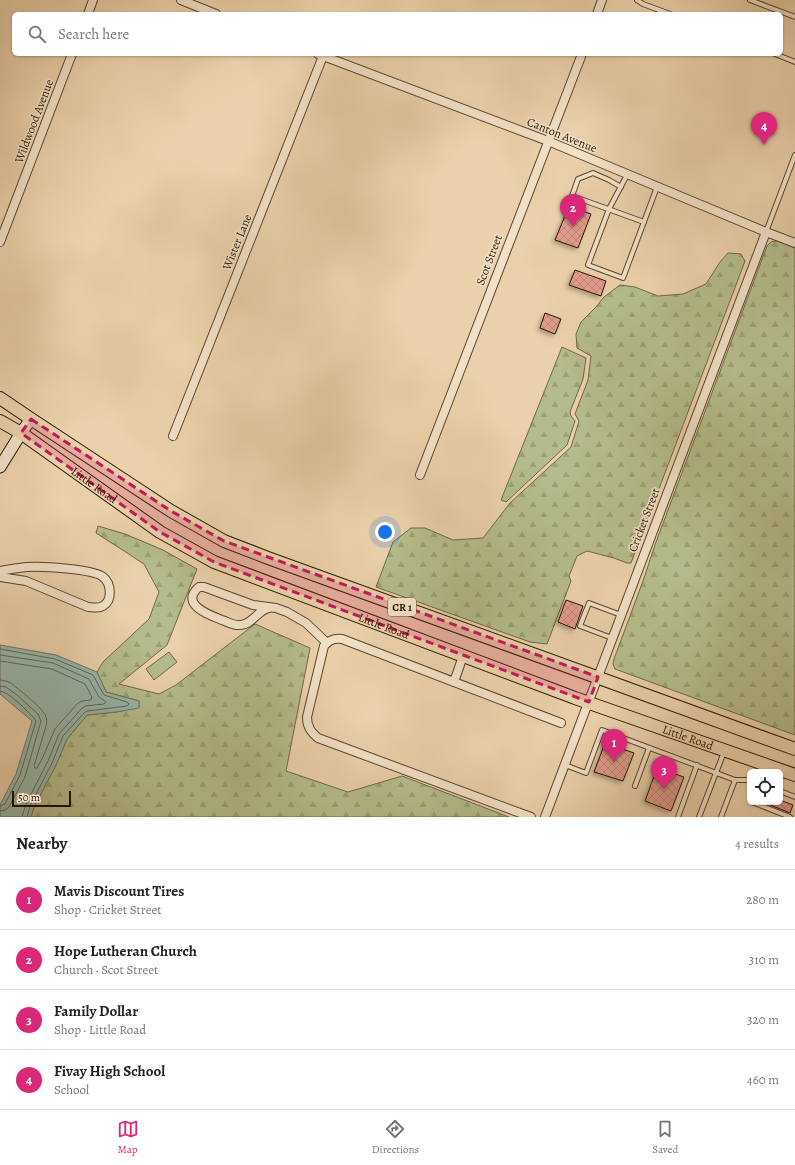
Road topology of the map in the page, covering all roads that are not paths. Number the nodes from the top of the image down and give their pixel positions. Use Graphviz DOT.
graph roads {
  1 [pos="93,0"];
  2 [pos="181,0"];
  3 [pos="602,0"];
  4 [pos="637,0"];
  5 [pos="750,0"];
  6 [pos="795,11"];
  7 [pos="89,12"];
  8 [pos="211,12"];
  9 [pos="598,12"];
  10 [pos="665,12"];
  11 [pos="781,12"];
  12 [pos="783,13"];
  13 [pos="794,17"];
  14 [pos="71,56"];
  15 [pos="321,56"];
  16 [pos="324,56"];
  17 [pos="581,56"];
  18 [pos="780,56"];
  19 [pos="795,62"];
  20 [pos="548,141"];
  21 [pos="795,155"];
  22 [pos="627,175"];
  23 [pos="621,187"];
  24 [pos="657,187"];
  25 [pos="609,209"];
  26 [pos="644,222"];
  27 [pos="766,232"];
  28 [pos="0,242"];
  29 [pos="795,243"];
  30 [pos="0,398"];
  31 [pos="31,419"];
  32 [pos="0,421"];
  33 [pos="21,433"];
  34 [pos="173,436"];
  35 [pos="0,467"];
  36 [pos="420,475"];
  37 [pos="0,571"];
  38 [pos="0,577"];
  39 [pos="269,608"];
  40 [pos="621,615"];
  41 [pos="612,638"];
  42 [pos="327,643"];
  43 [pos="463,656"];
  44 [pos="598,677"];
  45 [pos="454,682"];
  46 [pos="589,702"];
  47 [pos="561,723"];
  48 [pos="650,748"];
  49 [pos="795,749"];
  50 [pos="725,750"];
  51 [pos="565,765"];
  52 [pos="697,765"];
  53 [pos="716,773"];
  54 [pos="795,774"];
  55 [pos="735,780"];
  56 [pos="747,780"];
  57 [pos="635,786"];
  58 [pos="783,792"];
  59 [pos="795,797"];
  60 [pos="760,805"];
  61 [pos="531,817"];
  62 [pos="545,817"];
  63 [pos="678,817"];
  64 [pos="699,817"];
  65 [pos="721,817"];
  66 [pos="790,817"];
  1 -- 7 [label="street"];
  2 -- 8 [label="street"];
  3 -- 9 [label="street"];
  4 -- 10 [label="lane"];
  5 -- 11 [label="lane"];
  6 -- 13 [label="lane"];
  12 -- 13 [label="lane"];
  14 -- 28 [label="street, Wildwood Avenue"];
  15 -- 34 [label="street, Wister Lane"];
  16 -- 20 [label="street, Canton Avenue"];
  17 -- 20 [label="street, Scot Street"];
  18 -- 19 [label="lane"];
  20 -- 22 [label="street, Canton Avenue"];
  20 -- 36 [label="street, Scot Street"];
  21 -- 27 [label="lane"];
  22 -- 23 [label="lane"];
  22 -- 24 [label="street, Canton Avenue"];
  23 -- 25 [label="lane"];
  23 -- 25 [label="lane"];
  24 -- 26 [label="lane"];
  24 -- 27 [label="street, Canton Avenue"];
  25 -- 26 [label="lane"];
  25 -- 26 [label="lane"];
  27 -- 29 [label="street, Canton Avenue"];
  27 -- 40 [label="street, Cricket Street"];
  30 -- 31 [label="main road, Little Road / CR 1"];
  31 -- 33 [label="street"];
  31 -- 44 [label="main road, Little Road / CR 1"];
  32 -- 33 [label="main road, Little Road / CR 1"];
  33 -- 35 [label="street"];
  33 -- 43 [label="main road, Little Road / CR 1"];
  37 -- 38 [label="street"];
  39 -- 39 [label="street"];
  39 -- 42 [label="street"];
  40 -- 41 [label="street, Cricket Street"];
  40 -- 41 [label="lane"];
  41 -- 44 [label="street, Cricket Street"];
  42 -- 45 [label="street"];
  42 -- 61 [label="street"];
  43 -- 45 [label="street"];
  43 -- 46 [label="main road, Little Road / CR 1"];
  44 -- 46 [label="street, Cricket Street"];
  44 -- 49 [label="main road, Little Road / CR 1"];
  45 -- 47 [label="street"];
  46 -- 50 [label="main road, Little Road / CR 1"];
  46 -- 51 [label="street, Cricket Street"];
  48 -- 51 [label="lane"];
  48 -- 52 [label="lane"];
  48 -- 57 [label="lane"];
  50 -- 53 [label="lane"];
  50 -- 54 [label="main road, Little Road / CR 1"];
  51 -- 62 [label="street, Cricket Street"];
  52 -- 53 [label="lane"];
  52 -- 63 [label="lane"];
  53 -- 55 [label="lane"];
  53 -- 64 [label="lane"];
  55 -- 56 [label="lane"];
  55 -- 65 [label="lane"];
  58 -- 59 [label="lane"];
  60 -- 66 [label="lane"];
}
